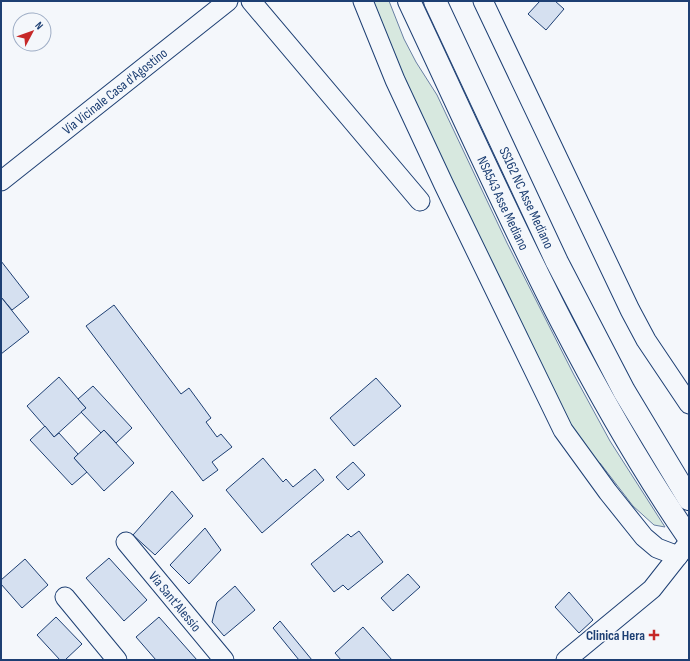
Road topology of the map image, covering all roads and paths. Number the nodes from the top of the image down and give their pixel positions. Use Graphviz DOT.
graph roads {
  1 [pos="228,1"];
  2 [pos="251,1"];
  3 [pos="363,1"];
  4 [pos="409,1"];
  5 [pos="435,1"];
  6 [pos="483,1"];
  7 [pos="1,181"];
  8 [pos="420,201"];
  9 [pos="689,404"];
  10 [pos="689,499"];
  11 [pos="689,538"];
  12 [pos="126,542"];
  13 [pos="684,550"];
  14 [pos="65,597"];
  15 [pos="117,660"];
  16 [pos="224,660"];
  17 [pos="566,660"];
  1 -- 7 [label="street, Via Vicinale Casa d'Agostino"];
  2 -- 8 [label="street"];
  3 -- 13 [label="street"];
  4 -- 11 [label="highway, NSA543 Asse Mediano"];
  5 -- 10 [label="highway, SS162 NC Asse Mediano"];
  6 -- 9 [label="street"];
  12 -- 16 [label="street, Via Sant'Alessio"];
  13 -- 17 [label="street"];
  14 -- 15 [label="street"];
}
